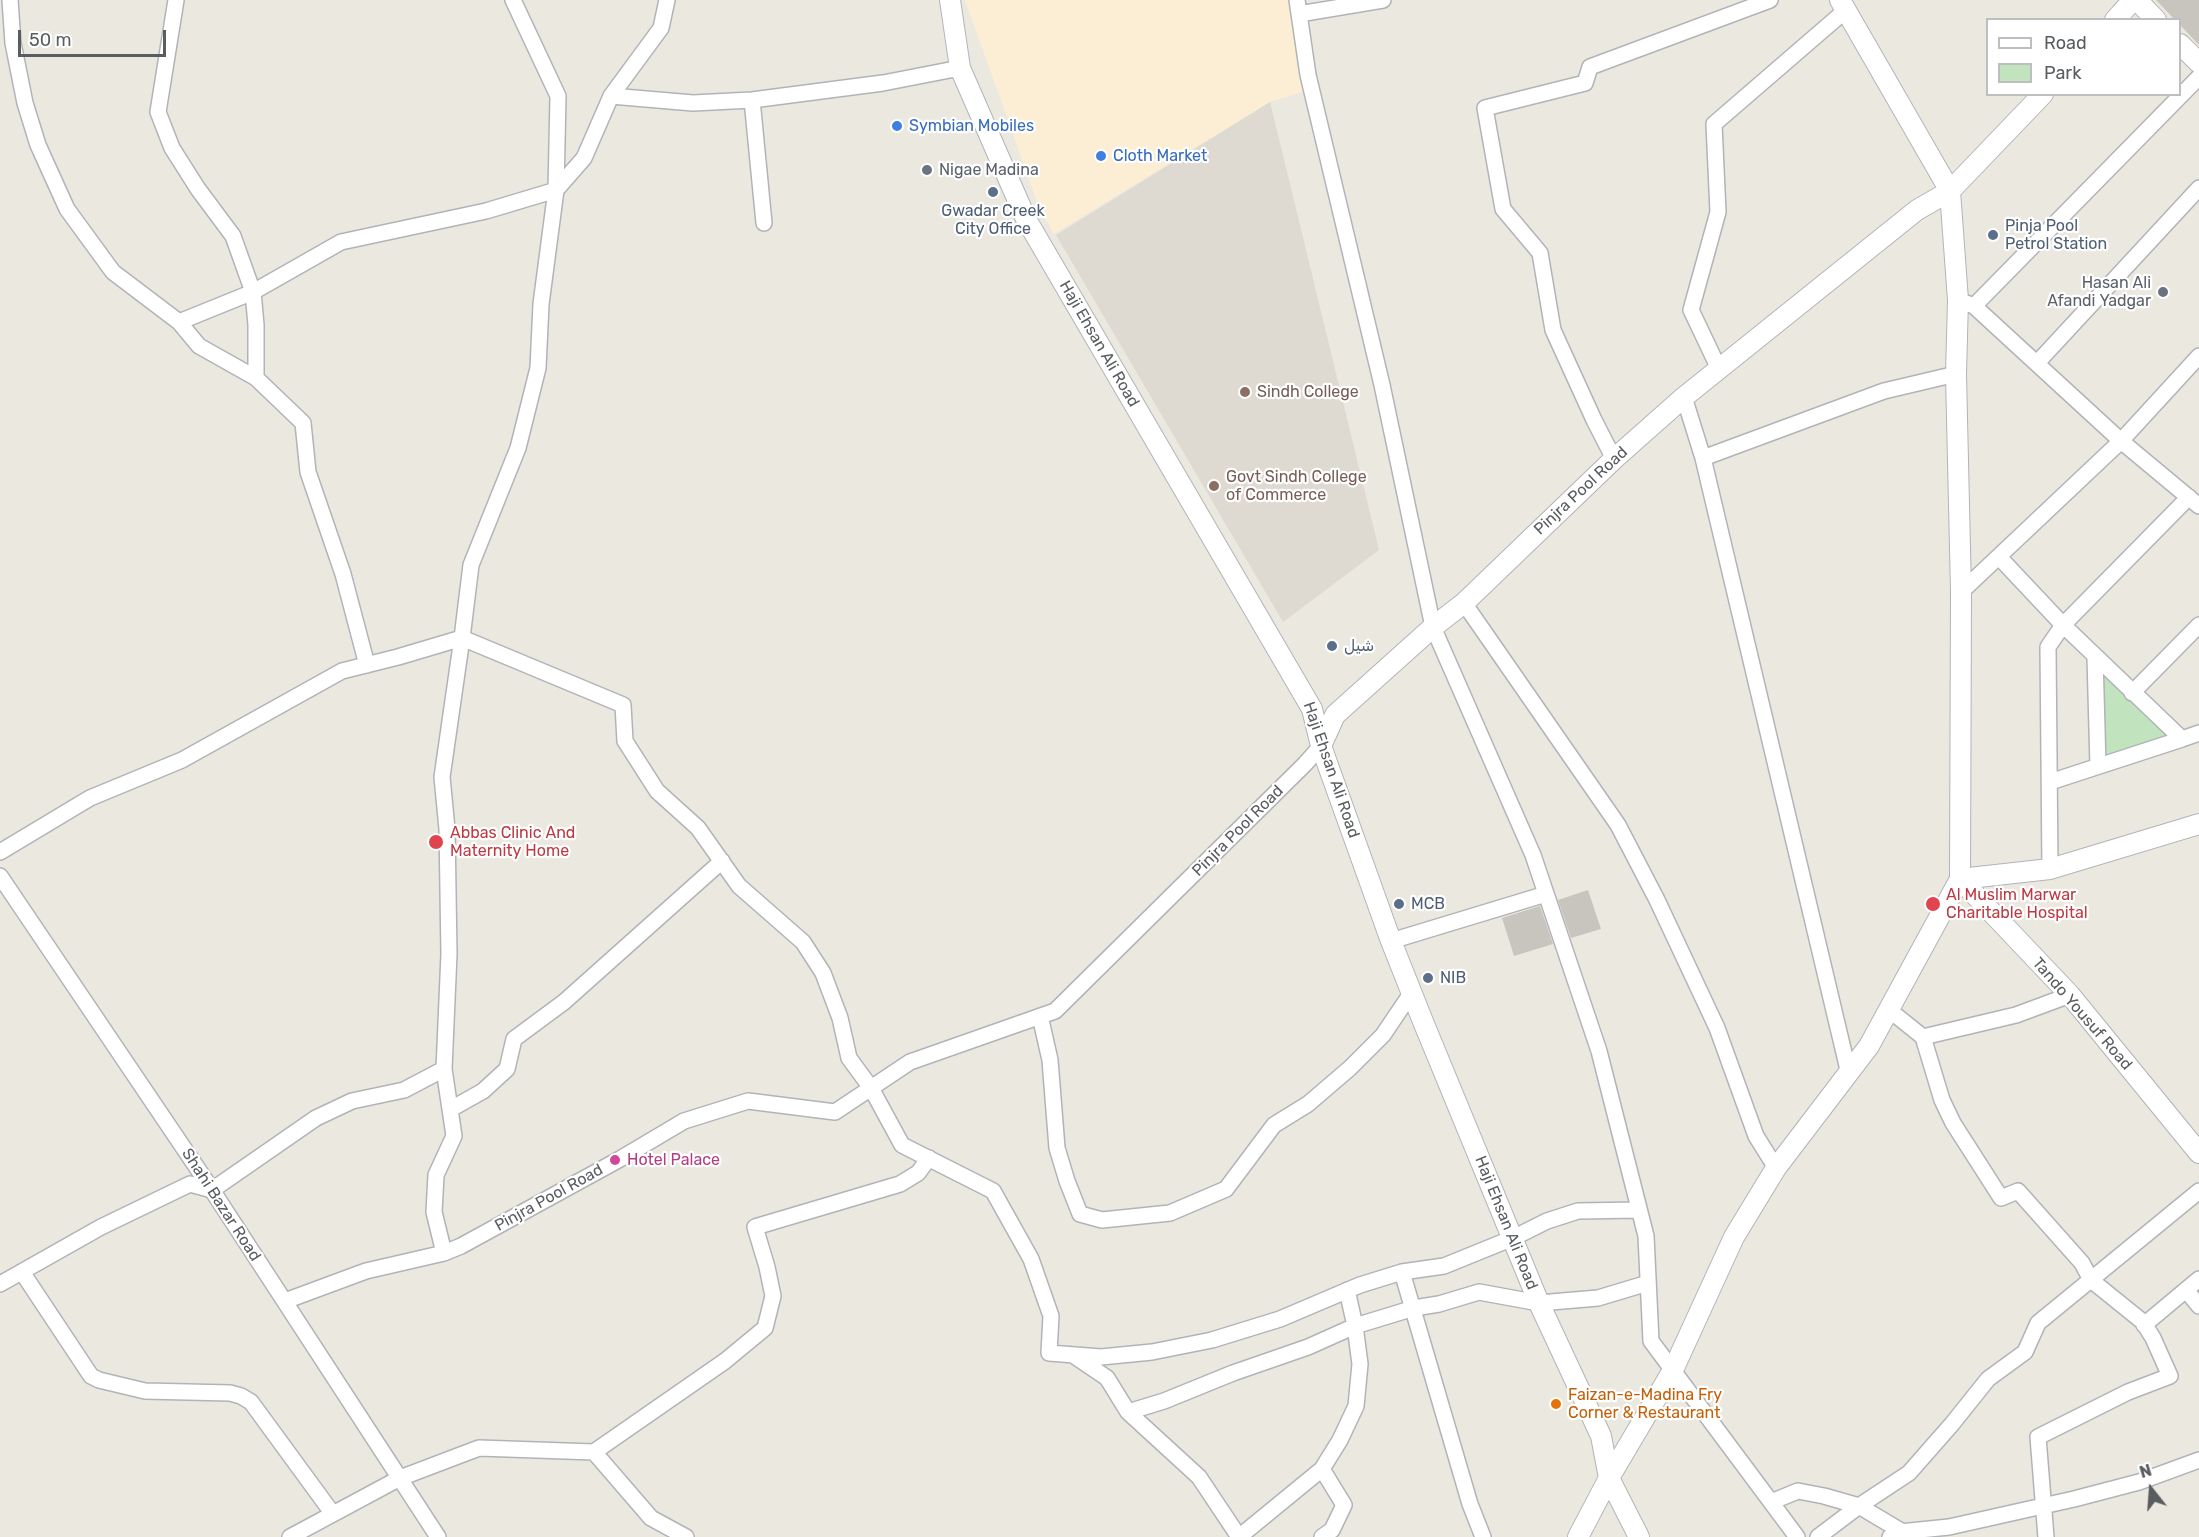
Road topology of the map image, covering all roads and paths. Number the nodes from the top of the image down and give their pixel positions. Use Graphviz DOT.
graph roads {
  1 [pos="10,0"];
  2 [pos="176,0"];
  3 [pos="513,0"];
  4 [pos="667,0"];
  5 [pos="950,0"];
  6 [pos="1383,0"];
  7 [pos="1770,0"];
  8 [pos="2135,0"];
  9 [pos="1843,5"];
  10 [pos="1298,7"];
  11 [pos="2117,18"];
  12 [pos="2154,18"];
  13 [pos="2181,45"];
  14 [pos="2199,63"];
  15 [pos="960,68"];
  16 [pos="2199,78"];
  17 [pos="2181,95"];
  18 [pos="612,96"];
  19 [pos="2041,96"];
  20 [pos="2180,96"];
  21 [pos="752,100"];
  22 [pos="2199,188"];
  23 [pos="556,190"];
  24 [pos="1950,191"];
  25 [pos="764,223"];
  26 [pos="253,292"];
  27 [pos="1966,303"];
  28 [pos="179,322"];
  29 [pos="2199,356"];
  30 [pos="2037,363"];
  31 [pos="1719,369"];
  32 [pos="1956,374"];
  33 [pos="256,378"];
  34 [pos="1684,397"];
  35 [pos="2121,441"];
  36 [pos="1703,458"];
  37 [pos="1614,459"];
  38 [pos="2194,501"];
  39 [pos="1999,557"];
  40 [pos="1961,592"];
  41 [pos="1464,603"];
  42 [pos="2063,625"];
  43 [pos="2199,625"];
  44 [pos="1433,627"];
  45 [pos="462,638"];
  46 [pos="2095,657"];
  47 [pos="367,665"];
  48 [pos="2132,693"];
  49 [pos="2199,733"];
  50 [pos="2182,739"];
  51 [pos="1321,746"];
  52 [pos="2098,766"];
  53 [pos="2050,782"];
  54 [pos="2199,824"];
  55 [pos="0,852"];
  56 [pos="722,861"];
  57 [pos="2050,868"];
  58 [pos="1960,879"];
  59 [pos="2,883"];
  60 [pos="1546,894"];
  61 [pos="1391,941"];
  62 [pos="1412,992"];
  63 [pos="2070,996"];
  64 [pos="1888,1008"];
  65 [pos="1040,1016"];
  66 [pos="1923,1036"];
  67 [pos="444,1069"];
  68 [pos="1849,1074"];
  69 [pos="871,1088"];
  70 [pos="451,1109"];
  71 [pos="2199,1153"];
  72 [pos="929,1158"];
  73 [pos="1776,1168"];
  74 [pos="212,1190"];
  75 [pos="2199,1191"];
  76 [pos="1639,1210"];
  77 [pos="1513,1238"];
  78 [pos="444,1253"];
  79 [pos="22,1272"];
  80 [pos="1402,1272"];
  81 [pos="2,1279"];
  82 [pos="2199,1279"];
  83 [pos="2091,1280"];
  84 [pos="1648,1283"];
  85 [pos="1347,1290"];
  86 [pos="2186,1290"];
  87 [pos="285,1301"];
  88 [pos="1539,1303"];
  89 [pos="2199,1306"];
  90 [pos="1413,1308"];
  91 [pos="2144,1325"];
  92 [pos="1355,1326"];
  93 [pos="1073,1355"];
  94 [pos="1673,1370"];
  95 [pos="1128,1412"];
  96 [pos="594,1452"];
  97 [pos="2199,1460"];
  98 [pos="1322,1469"];
  99 [pos="400,1478"];
  100 [pos="1609,1478"];
  101 [pos="1771,1502"];
  102 [pos="1859,1506"];
  103 [pos="2043,1506"];
  104 [pos="333,1514"];
  105 [pos="1901,1535"];
  106 [pos="290,1537"];
  107 [pos="438,1537"];
  108 [pos="686,1537"];
  109 [pos="1239,1537"];
  110 [pos="1322,1537"];
  111 [pos="1483,1537"];
  112 [pos="1578,1537"];
  113 [pos="1639,1537"];
  114 [pos="1797,1537"];
  115 [pos="1818,1537"];
  116 [pos="2046,1537"];
  1 -- 28 [label="street"];
  2 -- 26 [label="street"];
  3 -- 23 [label="street"];
  4 -- 18 [label="street"];
  5 -- 15 [label="street, Haji Ehsan Ali Road"];
  6 -- 10 [label="street"];
  7 -- 37 [label="street"];
  8 -- 11 [label="street"];
  8 -- 12 [label="street"];
  9 -- 24 [label="street"];
  9 -- 31 [label="street"];
  10 -- 44 [label="street"];
  13 -- 14 [label="street"];
  15 -- 21 [label="street"];
  15 -- 51 [label="street, Haji Ehsan Ali Road"];
  16 -- 17 [label="street"];
  18 -- 21 [label="street"];
  18 -- 23 [label="street"];
  19 -- 24 [label="street, Pinjra Pool Road"];
  20 -- 27 [label="street"];
  21 -- 25 [label="street"];
  22 -- 30 [label="street"];
  23 -- 26 [label="street"];
  23 -- 45 [label="street"];
  24 -- 27 [label="street"];
  24 -- 31 [label="street, Pinjra Pool Road"];
  26 -- 28 [label="street"];
  26 -- 33 [label="street"];
  27 -- 30 [label="street"];
  27 -- 32 [label="street"];
  28 -- 33 [label="street"];
  29 -- 35 [label="street"];
  30 -- 35 [label="street"];
  31 -- 34 [label="street, Pinjra Pool Road"];
  32 -- 36 [label="street"];
  32 -- 40 [label="street"];
  33 -- 47 [label="street"];
  34 -- 36 [label="street"];
  34 -- 37 [label="street, Pinjra Pool Road"];
  35 -- 38 [label="street"];
  35 -- 39 [label="street"];
  36 -- 68 [label="street"];
  37 -- 41 [label="street, Pinjra Pool Road"];
  38 -- 42 [label="street"];
  39 -- 40 [label="street"];
  39 -- 42 [label="street"];
  40 -- 58 [label="street"];
  41 -- 44 [label="street, Pinjra Pool Road"];
  41 -- 73 [label="street"];
  42 -- 46 [label="street"];
  42 -- 53 [label="street"];
  43 -- 48 [label="street"];
  44 -- 51 [label="street, Pinjra Pool Road"];
  44 -- 60 [label="street"];
  45 -- 47 [label="street"];
  45 -- 56 [label="street"];
  45 -- 67 [label="street"];
  46 -- 48 [label="street"];
  46 -- 52 [label="street"];
  47 -- 55 [label="street"];
  48 -- 50 [label="street"];
  49 -- 50 [label="street"];
  50 -- 52 [label="street"];
  51 -- 61 [label="street, Haji Ehsan Ali Road"];
  51 -- 65 [label="street, Pinjra Pool Road"];
  52 -- 53 [label="street"];
  53 -- 57 [label="street"];
  54 -- 57 [label="street"];
  56 -- 69 [label="street"];
  56 -- 70 [label="street"];
  57 -- 58 [label="street"];
  58 -- 63 [label="street, Tando Yousuf Road"];
  58 -- 64 [label="street"];
  59 -- 74 [label="street, Shahi Bazar Road"];
  60 -- 61 [label="street"];
  60 -- 76 [label="street"];
  61 -- 62 [label="street, Haji Ehsan Ali Road"];
  62 -- 65 [label="street"];
  62 -- 77 [label="street, Haji Ehsan Ali Road"];
  63 -- 66 [label="street"];
  63 -- 71 [label="street, Tando Yousuf Road"];
  64 -- 66 [label="street"];
  64 -- 68 [label="street"];
  65 -- 69 [label="street, Pinjra Pool Road"];
  66 -- 83 [label="street"];
  67 -- 70 [label="street"];
  67 -- 74 [label="street"];
  68 -- 73 [label="street"];
  69 -- 72 [label="street"];
  69 -- 78 [label="street, Pinjra Pool Road"];
  70 -- 78 [label="street"];
  72 -- 93 [label="street"];
  72 -- 96 [label="street"];
  73 -- 94 [label="street"];
  74 -- 79 [label="street"];
  74 -- 87 [label="street, Shahi Bazar Road"];
  75 -- 83 [label="street"];
  76 -- 77 [label="street"];
  76 -- 84 [label="street"];
  77 -- 80 [label="street"];
  77 -- 88 [label="street, Haji Ehsan Ali Road"];
  78 -- 87 [label="street, Pinjra Pool Road"];
  79 -- 81 [label="street"];
  79 -- 104 [label="street"];
  80 -- 85 [label="street"];
  80 -- 90 [label="street"];
  82 -- 86 [label="street"];
  83 -- 91 [label="street"];
  83 -- 102 [label="street"];
  84 -- 88 [label="street"];
  84 -- 94 [label="street"];
  85 -- 92 [label="street"];
  85 -- 93 [label="street"];
  86 -- 89 [label="street"];
  86 -- 91 [label="street"];
  87 -- 99 [label="street, Shahi Bazar Road"];
  88 -- 90 [label="street"];
  88 -- 100 [label="street, Haji Ehsan Ali Road"];
  90 -- 92 [label="street"];
  90 -- 111 [label="street"];
  91 -- 103 [label="street"];
  92 -- 95 [label="street"];
  92 -- 98 [label="street"];
  93 -- 95 [label="street"];
  94 -- 100 [label="street"];
  94 -- 101 [label="street"];
  95 -- 109 [label="street"];
  96 -- 99 [label="street"];
  96 -- 108 [label="street"];
  97 -- 103 [label="street"];
  98 -- 109 [label="street"];
  98 -- 110 [label="street"];
  99 -- 104 [label="street"];
  99 -- 107 [label="street, Shahi Bazar Road"];
  100 -- 112 [label="street"];
  100 -- 113 [label="street, Haji Ehsan Ali Road"];
  101 -- 102 [label="street"];
  101 -- 114 [label="street"];
  102 -- 105 [label="street"];
  102 -- 115 [label="street"];
  103 -- 105 [label="street"];
  103 -- 116 [label="street"];
  104 -- 106 [label="street"];
}
